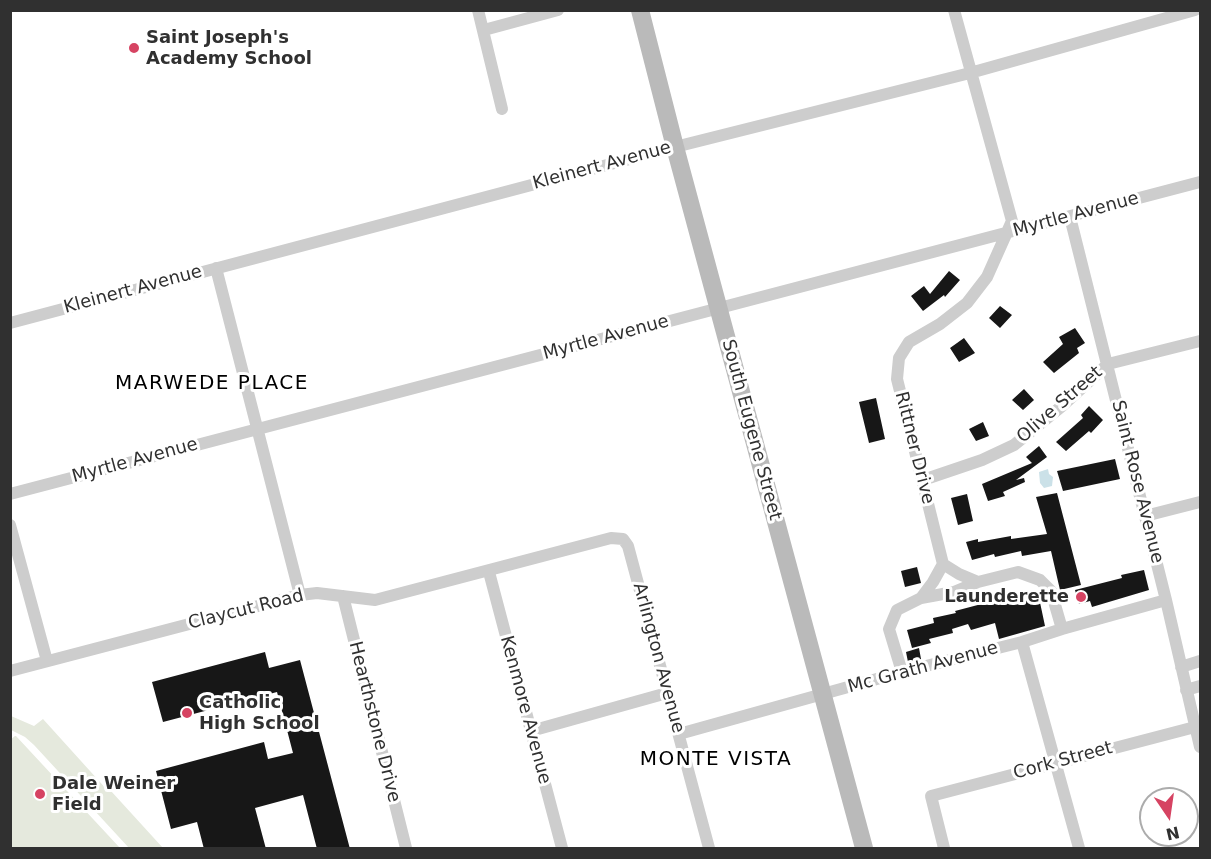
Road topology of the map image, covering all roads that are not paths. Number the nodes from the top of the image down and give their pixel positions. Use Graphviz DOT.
graph roads {
  1 [pos="558,10"];
  2 [pos="640,10"];
  3 [pos="954,10"];
  4 [pos="1195,10"];
  5 [pos="482,12"];
  6 [pos="484,30"];
  7 [pos="970,73"];
  8 [pos="502,109"];
  9 [pos="675,147"];
  10 [pos="1200,182"];
  11 [pos="1070,217"];
  12 [pos="1008,233"];
  13 [pos="216,268"];
  14 [pos="719,309"];
  15 [pos="10,323"];
  16 [pos="1200,341"];
  17 [pos="1108,364"];
  18 [pos="257,429"];
  19 [pos="923,480"];
  20 [pos="10,494"];
  21 [pos="1200,502"];
  22 [pos="1145,516"];
  23 [pos="10,525"];
  24 [pos="622,539"];
  25 [pos="943,564"];
  26 [pos="489,572"];
  27 [pos="978,582"];
  28 [pos="300,595"];
  29 [pos="343,596"];
  30 [pos="921,598"];
  31 [pos="1166,600"];
  32 [pos="1062,629"];
  33 [pos="1022,642"];
  34 [pos="46,661"];
  35 [pos="1200,661"];
  36 [pos="1181,667"];
  37 [pos="10,671"];
  38 [pos="902,672"];
  39 [pos="1200,686"];
  40 [pos="1186,690"];
  41 [pos="667,693"];
  42 [pos="823,695"];
  43 [pos="1195,727"];
  44 [pos="531,731"];
  45 [pos="679,734"];
  46 [pos="1200,747"];
  47 [pos="1056,762"];
  48 [pos="406,849"];
  49 [pos="562,849"];
  50 [pos="709,849"];
  51 [pos="864,849"];
  52 [pos="945,849"];
  53 [pos="1079,849"];
  1 -- 6 [label="street"];
  2 -- 9 [label="street, South Eugene Street"];
  3 -- 7 [label="street"];
  4 -- 7 [label="street, Kleinert Avenue"];
  5 -- 6 [label="street"];
  6 -- 8 [label="street"];
  7 -- 9 [label="street, Kleinert Avenue"];
  7 -- 12 [label="street"];
  9 -- 13 [label="street, Kleinert Avenue"];
  9 -- 14 [label="street, South Eugene Street"];
  10 -- 11 [label="street, Myrtle Avenue"];
  11 -- 12 [label="street, Myrtle Avenue"];
  11 -- 17 [label="street, Saint Rose Avenue"];
  12 -- 14 [label="street, Myrtle Avenue"];
  12 -- 19 [label="street, Rittner Drive"];
  13 -- 15 [label="street, Kleinert Avenue"];
  13 -- 18 [label="street"];
  14 -- 18 [label="street, Myrtle Avenue"];
  14 -- 42 [label="street, South Eugene Street"];
  16 -- 17 [label="street, Olive Street"];
  17 -- 19 [label="street, Olive Street"];
  17 -- 22 [label="street, Saint Rose Avenue"];
  18 -- 20 [label="street, Myrtle Avenue"];
  18 -- 28 [label="street"];
  19 -- 25 [label="street, Rittner Drive"];
  21 -- 22 [label="street"];
  22 -- 31 [label="street, Saint Rose Avenue"];
  23 -- 34 [label="street"];
  24 -- 26 [label="street, Claycut Road"];
  24 -- 41 [label="street, Arlington Avenue"];
  25 -- 27 [label="street"];
  25 -- 30 [label="street"];
  26 -- 29 [label="street, Claycut Road"];
  26 -- 44 [label="street, Kenmore Avenue"];
  27 -- 30 [label="street"];
  27 -- 32 [label="street"];
  28 -- 29 [label="street, Claycut Road"];
  28 -- 34 [label="street, Claycut Road"];
  29 -- 48 [label="street, Hearthstone Drive"];
  30 -- 38 [label="street"];
  31 -- 32 [label="street, Mc Grath Avenue"];
  31 -- 36 [label="street, Saint Rose Avenue"];
  32 -- 33 [label="street, Mc Grath Avenue"];
  33 -- 38 [label="street, Mc Grath Avenue"];
  33 -- 47 [label="street"];
  34 -- 37 [label="street, Claycut Road"];
  35 -- 36 [label="street"];
  36 -- 40 [label="street, Saint Rose Avenue"];
  38 -- 42 [label="street, Mc Grath Avenue"];
  39 -- 40 [label="street"];
  40 -- 43 [label="street, Saint Rose Avenue"];
  41 -- 44 [label="street"];
  41 -- 45 [label="street, Arlington Avenue"];
  42 -- 45 [label="street, Mc Grath Avenue"];
  42 -- 51 [label="street, South Eugene Street"];
  43 -- 46 [label="street, Saint Rose Avenue"];
  43 -- 47 [label="street, Cork Street"];
  44 -- 49 [label="street, Kenmore Avenue"];
  45 -- 50 [label="street, Arlington Avenue"];
  47 -- 52 [label="street, Cork Street"];
  47 -- 53 [label="street"];
}
